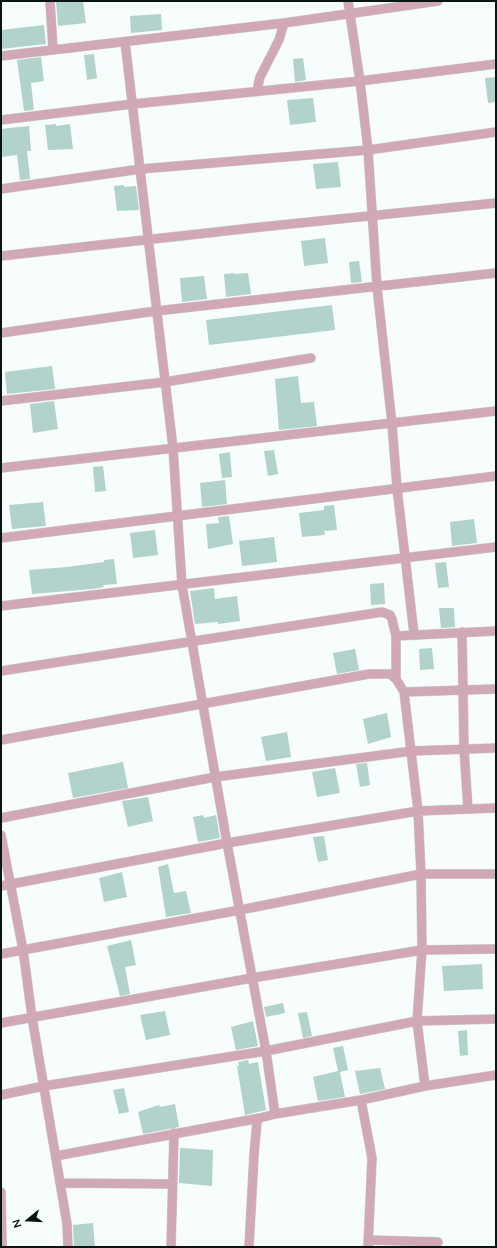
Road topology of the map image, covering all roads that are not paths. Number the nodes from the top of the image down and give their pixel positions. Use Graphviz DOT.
graph roads {
  1 [pos="50,1"];
  2 [pos="348,1"];
  3 [pos="438,1"];
  4 [pos="350,14"];
  5 [pos="284,23"];
  6 [pos="125,42"];
  7 [pos="53,49"];
  8 [pos="1,56"];
  9 [pos="496,64"];
  10 [pos="360,81"];
  11 [pos="257,92"];
  12 [pos="133,104"];
  13 [pos="1,120"];
  14 [pos="496,132"];
  15 [pos="368,150"];
  16 [pos="141,169"];
  17 [pos="1,189"];
  18 [pos="496,204"];
  19 [pos="371,216"];
  20 [pos="148,240"];
  21 [pos="1,256"];
  22 [pos="496,273"];
  23 [pos="377,287"];
  24 [pos="156,311"];
  25 [pos="1,333"];
  26 [pos="311,358"];
  27 [pos="165,382"];
  28 [pos="1,401"];
  29 [pos="496,411"];
  30 [pos="392,424"];
  31 [pos="173,448"];
  32 [pos="1,468"];
  33 [pos="496,476"];
  34 [pos="397,488"];
  35 [pos="177,517"];
  36 [pos="1,538"];
  37 [pos="496,547"];
  38 [pos="406,557"];
  39 [pos="182,585"];
  40 [pos="1,606"];
  41 [pos="496,631"];
  42 [pos="462,632"];
  43 [pos="414,634"];
  44 [pos="396,636"];
  45 [pos="191,642"];
  46 [pos="1,671"];
  47 [pos="396,679"];
  48 [pos="496,689"];
  49 [pos="463,690"];
  50 [pos="404,692"];
  51 [pos="204,704"];
  52 [pos="1,740"];
  53 [pos="496,748"];
  54 [pos="464,749"];
  55 [pos="412,751"];
  56 [pos="215,777"];
  57 [pos="496,808"];
  58 [pos="468,809"];
  59 [pos="418,811"];
  60 [pos="1,818"];
  61 [pos="1,835"];
  62 [pos="227,843"];
  63 [pos="421,874"];
  64 [pos="496,874"];
  65 [pos="12,885"];
  66 [pos="1,886"];
  67 [pos="240,910"];
  68 [pos="496,949"];
  69 [pos="23,950"];
  70 [pos="422,950"];
  71 [pos="1,954"];
  72 [pos="252,978"];
  73 [pos="32,1017"];
  74 [pos="496,1019"];
  75 [pos="417,1021"];
  76 [pos="1,1023"];
  77 [pos="266,1051"];
  78 [pos="496,1075"];
  79 [pos="44,1086"];
  80 [pos="425,1086"];
  81 [pos="1,1096"];
  82 [pos="361,1100"];
  83 [pos="275,1114"];
  84 [pos="260,1118"];
  85 [pos="174,1133"];
  86 [pos="56,1156"];
  87 [pos="60,1183"];
  88 [pos="172,1184"];
  89 [pos="1,1192"];
  90 [pos="438,1242"];
  91 [pos="368,1243"];
  92 [pos="2,1247"];
  93 [pos="68,1247"];
  94 [pos="171,1247"];
  95 [pos="249,1247"];
  1 -- 7 [label="street"];
  2 -- 4 [label="street"];
  3 -- 4 [label="street"];
  4 -- 5 [label="street"];
  4 -- 10 [label="street"];
  5 -- 6 [label="street"];
  5 -- 11 [label="street"];
  6 -- 7 [label="street"];
  6 -- 12 [label="street"];
  7 -- 8 [label="street"];
  9 -- 10 [label="street"];
  10 -- 11 [label="street"];
  10 -- 15 [label="street"];
  11 -- 12 [label="street"];
  12 -- 13 [label="street"];
  12 -- 16 [label="street"];
  14 -- 15 [label="street"];
  15 -- 16 [label="street"];
  15 -- 19 [label="street"];
  16 -- 17 [label="street"];
  16 -- 20 [label="street"];
  18 -- 19 [label="street"];
  19 -- 20 [label="street"];
  19 -- 23 [label="street"];
  20 -- 21 [label="street"];
  20 -- 24 [label="street"];
  22 -- 23 [label="street"];
  23 -- 24 [label="street"];
  23 -- 30 [label="street"];
  24 -- 25 [label="street"];
  24 -- 27 [label="street"];
  26 -- 27 [label="street"];
  27 -- 28 [label="street"];
  27 -- 31 [label="street"];
  29 -- 30 [label="street"];
  30 -- 31 [label="street"];
  30 -- 34 [label="street"];
  31 -- 32 [label="street"];
  31 -- 35 [label="street"];
  33 -- 34 [label="street"];
  34 -- 35 [label="street"];
  34 -- 38 [label="street"];
  35 -- 36 [label="street"];
  35 -- 39 [label="street"];
  37 -- 38 [label="street"];
  38 -- 39 [label="street"];
  38 -- 43 [label="street"];
  39 -- 40 [label="street"];
  39 -- 45 [label="street"];
  41 -- 42 [label="street"];
  42 -- 43 [label="street"];
  42 -- 49 [label="street"];
  43 -- 44 [label="street"];
  44 -- 45 [label="street"];
  44 -- 47 [label="street"];
  45 -- 46 [label="street"];
  45 -- 51 [label="street"];
  47 -- 50 [label="street"];
  47 -- 51 [label="street"];
  48 -- 49 [label="street"];
  49 -- 50 [label="street"];
  49 -- 54 [label="street"];
  50 -- 55 [label="street"];
  51 -- 52 [label="street"];
  51 -- 56 [label="street"];
  53 -- 54 [label="street"];
  54 -- 55 [label="street"];
  54 -- 58 [label="street"];
  55 -- 56 [label="street"];
  55 -- 59 [label="street"];
  56 -- 60 [label="street"];
  56 -- 62 [label="street"];
  57 -- 58 [label="street"];
  58 -- 59 [label="street"];
  59 -- 62 [label="street"];
  59 -- 63 [label="street"];
  61 -- 65 [label="street"];
  62 -- 65 [label="street"];
  62 -- 67 [label="street"];
  63 -- 64 [label="street"];
  63 -- 67 [label="street"];
  63 -- 70 [label="street"];
  65 -- 66 [label="street"];
  65 -- 69 [label="street"];
  67 -- 69 [label="street"];
  67 -- 72 [label="street"];
  68 -- 70 [label="street"];
  69 -- 71 [label="street"];
  69 -- 73 [label="street"];
  70 -- 72 [label="street"];
  70 -- 75 [label="street"];
  72 -- 73 [label="street"];
  72 -- 77 [label="street"];
  73 -- 76 [label="street"];
  73 -- 79 [label="street"];
  74 -- 75 [label="street"];
  75 -- 77 [label="street"];
  75 -- 80 [label="street"];
  77 -- 79 [label="street"];
  77 -- 83 [label="street"];
  78 -- 80 [label="street"];
  79 -- 81 [label="street"];
  79 -- 86 [label="street"];
  80 -- 82 [label="street"];
  82 -- 83 [label="street"];
  82 -- 91 [label="street"];
  83 -- 84 [label="street"];
  84 -- 85 [label="street"];
  84 -- 95 [label="street"];
  85 -- 86 [label="street"];
  85 -- 88 [label="street"];
  86 -- 87 [label="street"];
  87 -- 88 [label="street"];
  87 -- 93 [label="street"];
  88 -- 94 [label="street"];
  89 -- 92 [label="street"];
  90 -- 91 [label="street"];
}
